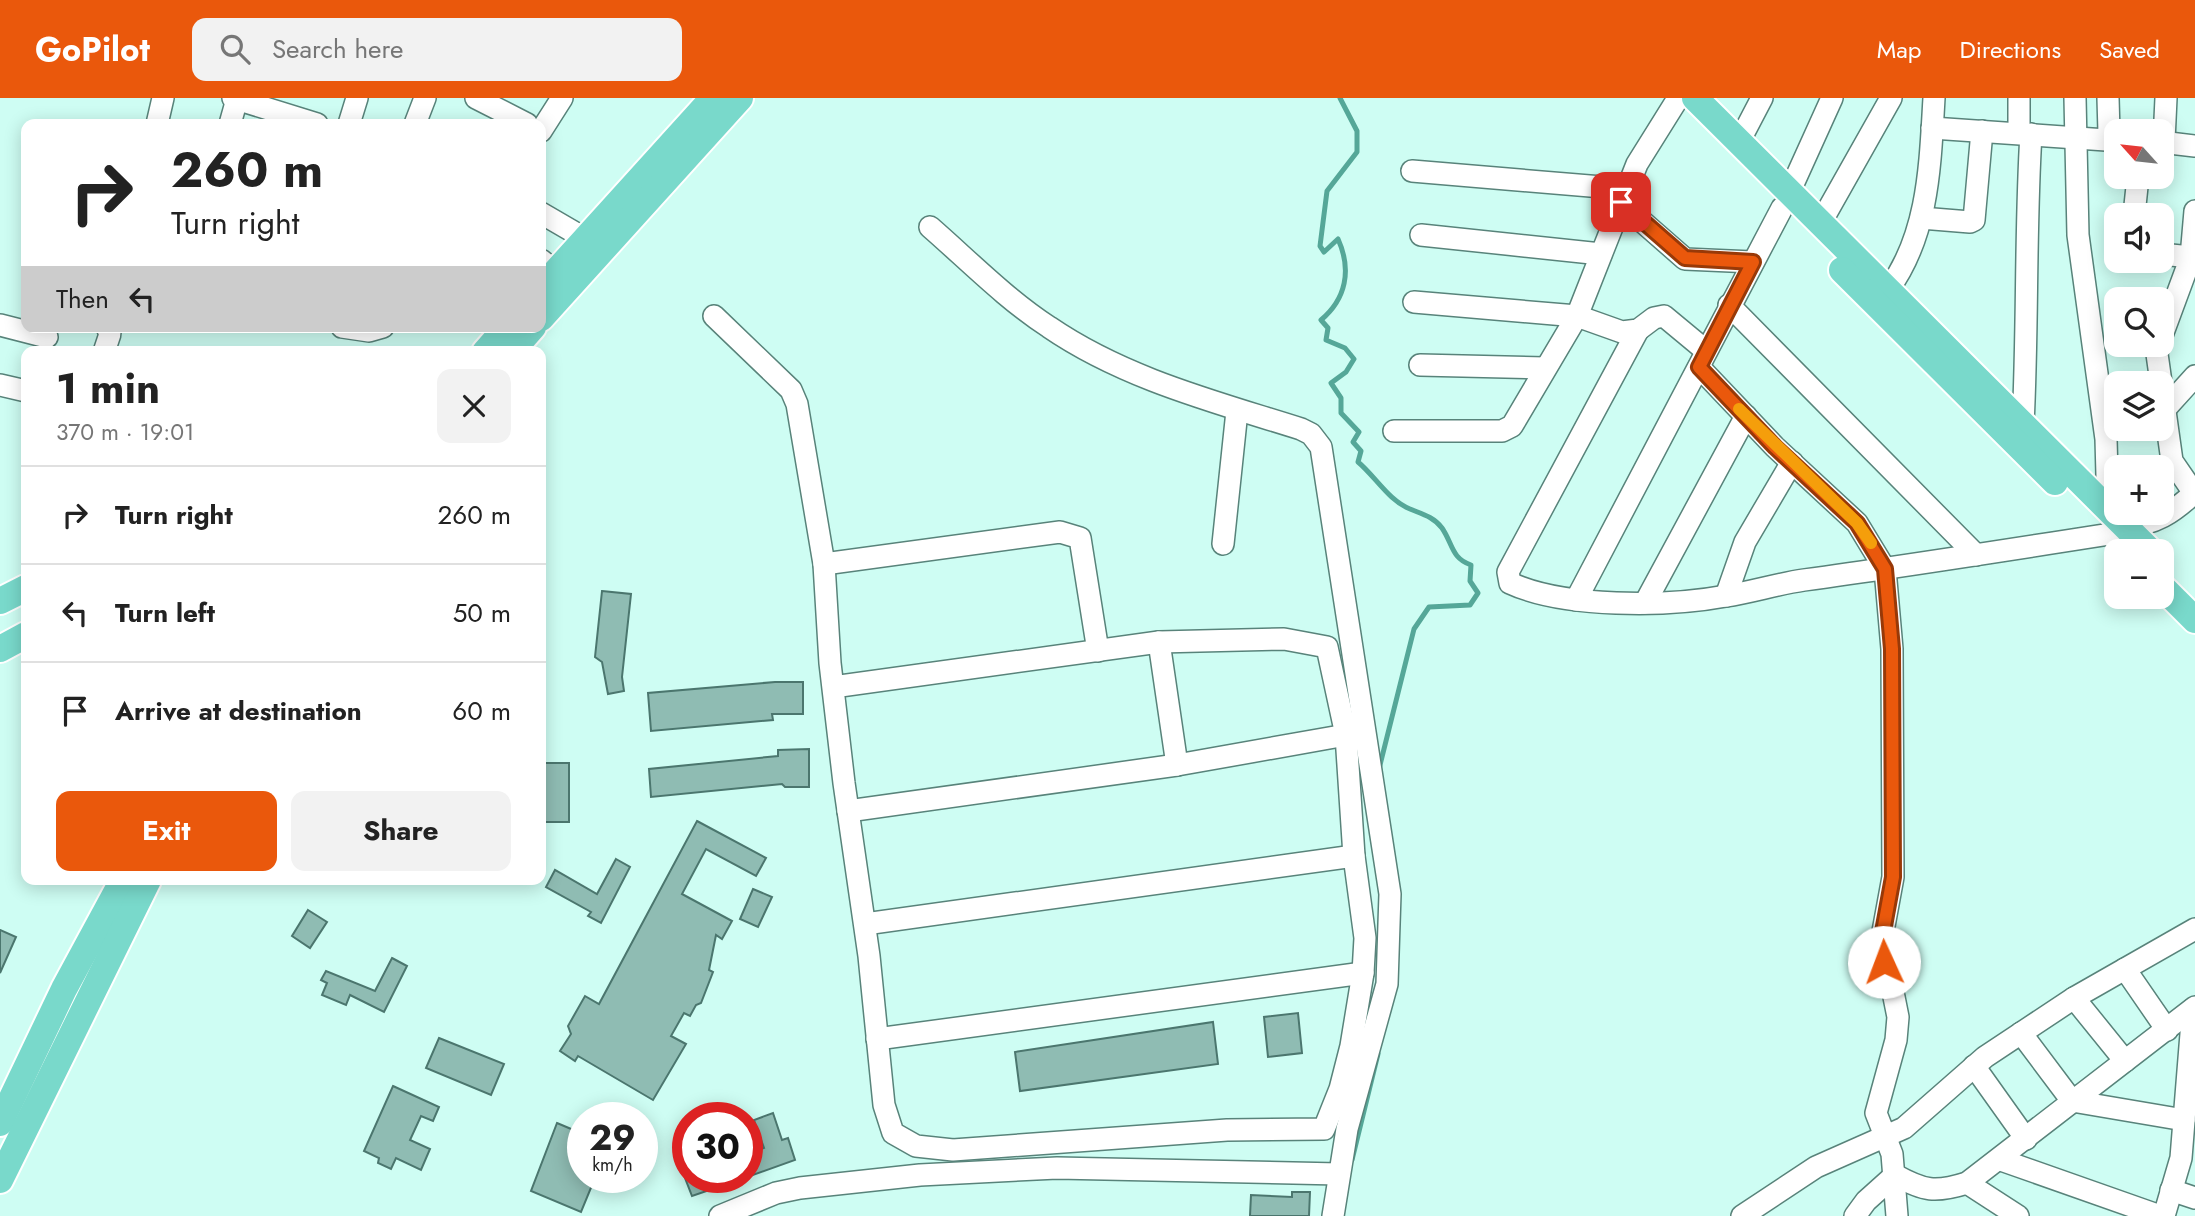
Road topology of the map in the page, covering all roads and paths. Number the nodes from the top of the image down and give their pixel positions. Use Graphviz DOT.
graph roads {
  1 [pos="163,98"];
  2 [pos="357,98"];
  3 [pos="426,98"];
  4 [pos="476,98"];
  5 [pos="562,98"];
  6 [pos="713,98"];
  7 [pos="740,98"];
  8 [pos="1762,98"];
  9 [pos="1832,98"];
  10 [pos="1891,98"];
  11 [pos="1934,98"];
  12 [pos="2019,98"];
  13 [pos="2075,98"];
  14 [pos="2108,98"];
  15 [pos="2166,98"];
  16 [pos="235,99"];
  17 [pos="1682,99"];
  18 [pos="289,106"];
  19 [pos="158,119"];
  20 [pos="231,119"];
  21 [pos="308,119"];
  22 [pos="351,119"];
  23 [pos="417,119"];
  24 [pos="517,119"];
  25 [pos="2164,119"];
  26 [pos="546,123"];
  27 [pos="1932,128"];
  28 [pos="1982,131"];
  29 [pos="2025,133"];
  30 [pos="2076,136"];
  31 [pos="1739,142"];
  32 [pos="2174,143"];
  33 [pos="2195,146"];
  34 [pos="1412,171"];
  35 [pos="1624,196"];
  36 [pos="1785,201"];
  37 [pos="2195,211"];
  38 [pos="546,216"];
  39 [pos="1921,218"];
  40 [pos="616,219"];
  41 [pos="1820,224"];
  42 [pos="930,227"];
  43 [pos="1420,234"];
  44 [pos="584,238"];
  45 [pos="1601,254"];
  46 [pos="2174,255"];
  47 [pos="2191,257"];
  48 [pos="1753,262"];
  49 [pos="546,273"];
  50 [pos="1888,290"];
  51 [pos="1414,302"];
  52 [pos="2174,303"];
  53 [pos="1729,305"];
  54 [pos="546,311"];
  55 [pos="713,316"];
  56 [pos="1577,316"];
  57 [pos="0,325"];
  58 [pos="1638,330"];
  59 [pos="21,331"];
  60 [pos="27,333"];
  61 [pos="527,333"];
  62 [pos="47,339"];
  63 [pos="516,346"];
  64 [pos="1702,358"];
  65 [pos="1420,365"];
  66 [pos="1545,368"];
  67 [pos="2195,376"];
  68 [pos="0,385"];
  69 [pos="21,390"];
  70 [pos="2174,399"];
  71 [pos="1237,411"];
  72 [pos="1746,416"];
  73 [pos="2023,424"];
  74 [pos="1394,431"];
  75 [pos="2170,441"];
  76 [pos="1792,462"];
  77 [pos="2195,493"];
  78 [pos="2117,531"];
  79 [pos="1223,544"];
  80 [pos="1976,555"];
  81 [pos="824,565"];
  82 [pos="1885,569"];
  83 [pos="2174,575"];
  84 [pos="21,591"];
  85 [pos="2195,595"];
  86 [pos="1726,597"];
  87 [pos="2174,599"];
  88 [pos="1576,600"];
  89 [pos="0,601"];
  90 [pos="1645,603"];
  91 [pos="2195,620"];
  92 [pos="21,638"];
  93 [pos="1159,642"];
  94 [pos="0,649"];
  95 [pos="1098,651"];
  96 [pos="833,687"];
  97 [pos="1346,735"];
  98 [pos="1177,765"];
  99 [pos="848,811"];
  100 [pos="1354,856"];
  101 [pos="120,885"];
  102 [pos="146,885"];
  103 [pos="865,924"];
  104 [pos="2195,929"];
  105 [pos="2124,969"];
  106 [pos="1363,973"];
  107 [pos="2074,998"];
  108 [pos="2194,1008"];
  109 [pos="2167,1030"];
  110 [pos="2021,1033"];
  111 [pos="877,1039"];
  112 [pos="2125,1061"];
  113 [pos="1974,1066"];
  114 [pos="2072,1101"];
  115 [pos="2184,1120"];
  116 [pos="0,1123"];
  117 [pos="1883,1137"];
  118 [pos="2026,1139"];
  119 [pos="2001,1160"];
  120 [pos="1339,1174"];
  121 [pos="1895,1175"];
  122 [pos="0,1180"];
  123 [pos="1967,1183"];
  124 [pos="2171,1191"];
  125 [pos="2195,1198"];
  126 [pos="762,1207"];
  127 [pos="1992,1209"];
  128 [pos="719,1216"];
  129 [pos="1333,1216"];
  130 [pos="1742,1216"];
  131 [pos="1855,1216"];
  132 [pos="1897,1216"];
  133 [pos="2018,1216"];
  134 [pos="2162,1216"];
  1 -- 19 [label="street"];
  2 -- 22 [label="street"];
  3 -- 23 [label="street"];
  4 -- 24 [label="street"];
  5 -- 26 [label="street"];
  6 -- 40 [label="main road"];
  7 -- 40 [label="main road"];
  8 -- 31 [label="street"];
  9 -- 36 [label="street"];
  10 -- 41 [label="street"];
  11 -- 27 [label="street"];
  12 -- 29 [label="street"];
  13 -- 30 [label="street"];
  14 -- 30 [label="street"];
  15 -- 25 [label="street"];
  16 -- 18 [label="street"];
  16 -- 20 [label="street"];
  17 -- 31 [label="main road"];
  17 -- 35 [label="street"];
  17 -- 36 [label="main road"];
  18 -- 21 [label="street"];
  27 -- 28 [label="street"];
  27 -- 39 [label="street"];
  28 -- 29 [label="street"];
  28 -- 39 [label="street"];
  29 -- 30 [label="street"];
  29 -- 73 [label="street"];
  30 -- 78 [label="street"];
  31 -- 36 [label="main road"];
  32 -- 33 [label="street"];
  34 -- 35 [label="street"];
  35 -- 45 [label="street"];
  35 -- 48 [label="street"];
  36 -- 41 [label="main road"];
  36 -- 48 [label="street"];
  36 -- 78 [label="main road"];
  37 -- 47 [label="street"];
  38 -- 44 [label="street"];
  39 -- 50 [label="street"];
  40 -- 44 [label="main road"];
  40 -- 54 [label="main road"];
  41 -- 50 [label="main road"];
  42 -- 71 [label="street"];
  43 -- 45 [label="street"];
  44 -- 49 [label="main road"];
  45 -- 56 [label="street"];
  46 -- 47 [label="street"];
  47 -- 52 [label="street"];
  48 -- 53 [label="street"];
  50 -- 73 [label="main road"];
  51 -- 56 [label="street"];
  53 -- 64 [label="street"];
  53 -- 80 [label="street"];
  55 -- 81 [label="street"];
  56 -- 58 [label="street"];
  56 -- 66 [label="street"];
  57 -- 59 [label="street"];
  58 -- 64 [label="street"];
  58 -- 88 [label="street"];
  60 -- 62 [label="street"];
  61 -- 63 [label="main road"];
  64 -- 72 [label="street"];
  64 -- 88 [label="street"];
  65 -- 66 [label="street"];
  66 -- 74 [label="street"];
  67 -- 70 [label="street"];
  68 -- 69 [label="street"];
  71 -- 79 [label="street"];
  71 -- 120 [label="street"];
  72 -- 76 [label="street"];
  72 -- 90 [label="street"];
  73 -- 78 [label="main road"];
  75 -- 77 [label="street"];
  76 -- 82 [label="street"];
  76 -- 86 [label="street"];
  77 -- 78 [label="street"];
  78 -- 80 [label="street"];
  80 -- 82 [label="street"];
  81 -- 95 [label="street"];
  81 -- 96 [label="street"];
  82 -- 86 [label="street"];
  82 -- 117 [label="street"];
  83 -- 85 [label="main road"];
  84 -- 89 [label="main road"];
  86 -- 90 [label="street"];
  87 -- 91 [label="main road"];
  88 -- 90 [label="street"];
  92 -- 94 [label="main road"];
  93 -- 95 [label="street"];
  93 -- 97 [label="street"];
  93 -- 98 [label="street"];
  95 -- 96 [label="street"];
  96 -- 99 [label="street"];
  97 -- 98 [label="street"];
  97 -- 100 [label="street"];
  98 -- 99 [label="street"];
  99 -- 103 [label="street"];
  100 -- 103 [label="street"];
  100 -- 106 [label="street"];
  101 -- 116 [label="main road"];
  102 -- 122 [label="main road"];
  103 -- 111 [label="street"];
  104 -- 105 [label="street"];
  105 -- 107 [label="street"];
  105 -- 109 [label="street"];
  106 -- 111 [label="street"];
  106 -- 111 [label="street"];
  107 -- 110 [label="street"];
  107 -- 112 [label="street"];
  108 -- 109 [label="street"];
  108 -- 115 [label="street"];
  109 -- 112 [label="street"];
  110 -- 113 [label="street"];
  110 -- 114 [label="street"];
  112 -- 114 [label="street"];
  113 -- 117 [label="street"];
  113 -- 118 [label="street"];
  114 -- 115 [label="street"];
  114 -- 118 [label="street"];
  115 -- 124 [label="street"];
  117 -- 121 [label="street"];
  117 -- 130 [label="street"];
  118 -- 119 [label="street"];
  119 -- 123 [label="street"];
  119 -- 134 [label="street"];
  120 -- 126 [label="street"];
  120 -- 129 [label="street"];
  121 -- 123 [label="street"];
  121 -- 131 [label="street"];
  121 -- 132 [label="street"];
  123 -- 127 [label="street"];
  124 -- 125 [label="street"];
  124 -- 134 [label="street"];
  126 -- 128 [label="street"];
  127 -- 133 [label="street"];
}
